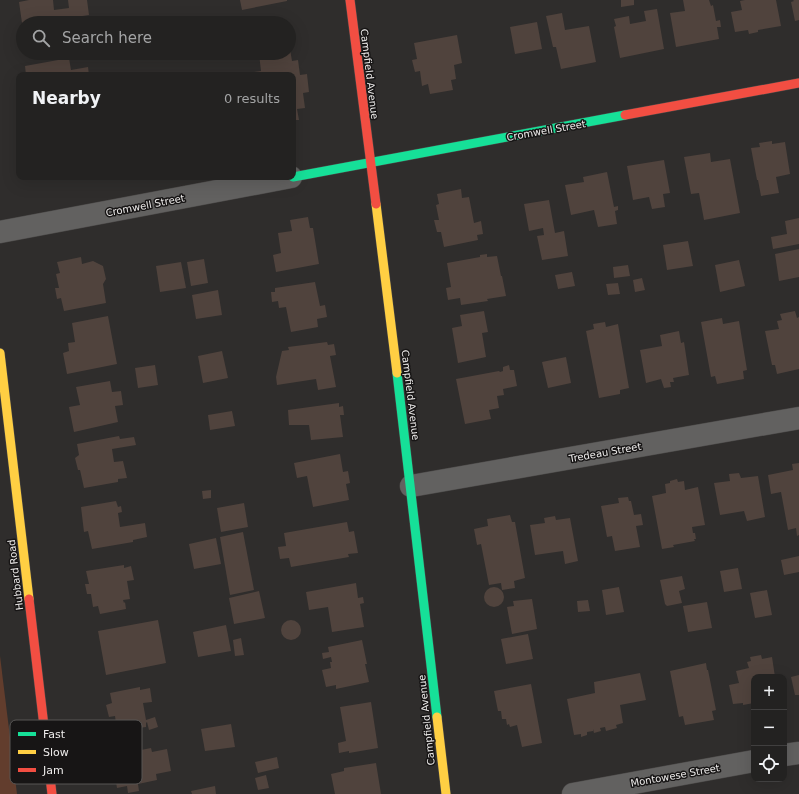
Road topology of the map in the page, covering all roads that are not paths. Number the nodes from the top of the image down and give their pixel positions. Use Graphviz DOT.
graph roads {
  1 [pos="350,0"];
  2 [pos="799,83"];
  3 [pos="371,162"];
  4 [pos="296,176"];
  5 [pos="276,180"];
  6 [pos="0,232"];
  7 [pos="0,353"];
  8 [pos="799,418"];
  9 [pos="411,486"];
  10 [pos="43,720"];
  11 [pos="799,753"];
  12 [pos="787,755"];
  13 [pos="751,762"];
  14 [pos="51,784"];
  15 [pos="52,794"];
  16 [pos="446,794"];
  17 [pos="573,794"];
  1 -- 3 [label="street, Campfield Avenue"];
  2 -- 3 [label="street, Cromwell Street"];
  3 -- 4 [label="street, Cromwell Street"];
  3 -- 9 [label="street, Campfield Avenue"];
  5 -- 6 [label="street, Cromwell Street"];
  7 -- 10 [label="street, Hubbard Road"];
  8 -- 9 [label="street, Tredeau Street"];
  9 -- 16 [label="street, Campfield Avenue"];
  11 -- 12 [label="street"];
  13 -- 17 [label="street, Montowese Street"];
  14 -- 15 [label="street, Hubbard Road"];
}
